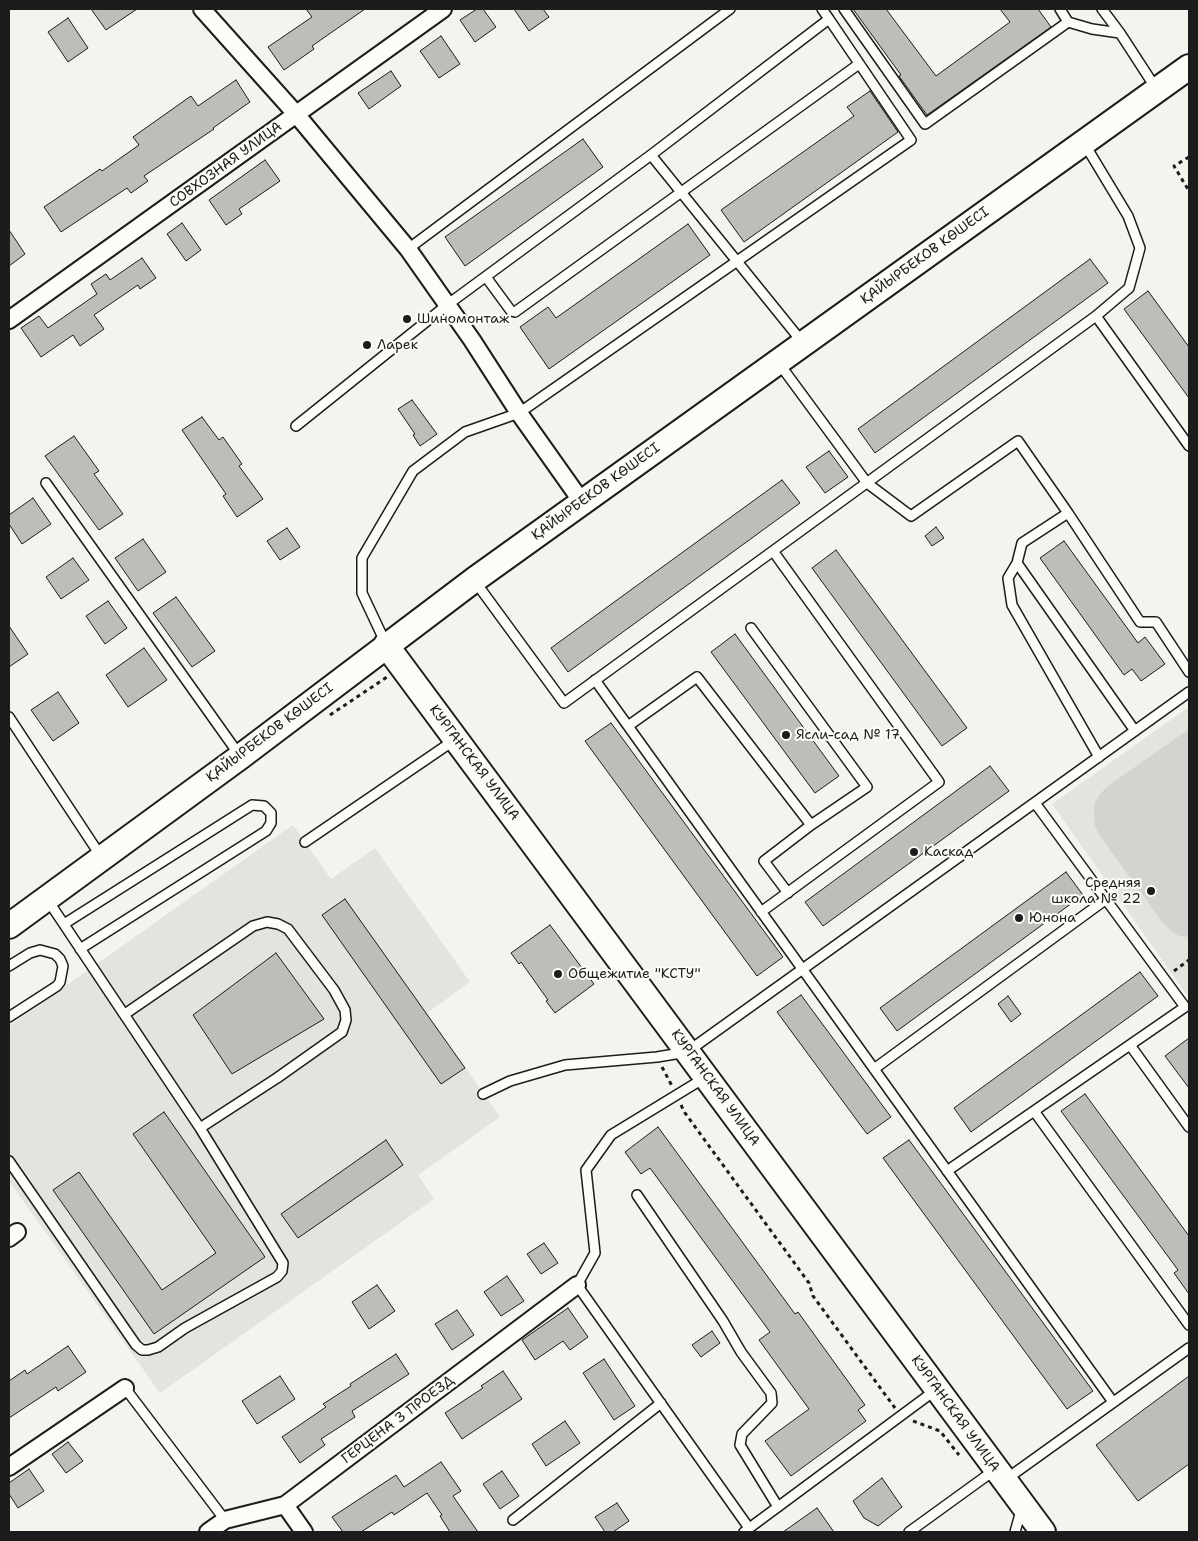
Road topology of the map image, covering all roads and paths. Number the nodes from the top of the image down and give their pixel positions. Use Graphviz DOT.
graph roads {
  1 [pos="202,9"];
  2 [pos="442,9"];
  3 [pos="730,9"];
  4 [pos="822,9"];
  5 [pos="844,9"];
  6 [pos="1060,9"];
  7 [pos="1102,9"];
  8 [pos="829,19"];
  9 [pos="1068,22"];
  10 [pos="1120,33"];
  11 [pos="860,64"];
  12 [pos="1189,67"];
  13 [pos="1158,90"];
  14 [pos="296,114"];
  15 [pos="1084,142"];
  16 [pos="651,155"];
  17 [pos="1189,157"];
  18 [pos="1189,191"];
  19 [pos="408,249"];
  20 [pos="486,277"];
  21 [pos="447,305"];
  22 [pos="1096,316"];
  23 [pos="9,320"];
  24 [pos="804,343"];
  25 [pos="778,362"];
  26 [pos="519,413"];
  27 [pos="296,426"];
  28 [pos="1189,446"];
  29 [pos="867,483"];
  30 [pos="46,484"];
  31 [pos="582,502"];
  32 [pos="1068,513"];
  33 [pos="773,551"];
  34 [pos="1017,563"];
  35 [pos="474,580"];
  36 [pos="751,628"];
  37 [pos="386,645"];
  38 [pos="1189,672"];
  39 [pos="595,680"];
  40 [pos="1189,692"];
  41 [pos="9,717"];
  42 [pos="628,726"];
  43 [pos="1135,731"];
  44 [pos="456,738"];
  45 [pos="240,757"];
  46 [pos="1099,757"];
  47 [pos="1035,803"];
  48 [pos="811,825"];
  49 [pos="305,842"];
  50 [pos="102,858"];
  51 [pos="788,892"];
  52 [pos="47,899"];
  53 [pos="1105,900"];
  54 [pos="761,912"];
  55 [pos="64,924"];
  56 [pos="9,926"];
  57 [pos="80,949"];
  58 [pos="1189,960"];
  59 [pos="9,966"];
  60 [pos="802,969"];
  61 [pos="1164,978"];
  62 [pos="125,1014"];
  63 [pos="9,1017"];
  64 [pos="1130,1045"];
  65 [pos="688,1052"];
  66 [pos="658,1057"];
  67 [pos="874,1069"];
  68 [pos="706,1077"];
  69 [pos="483,1094"];
  70 [pos="676,1095"];
  71 [pos="1034,1111"];
  72 [pos="1189,1127"];
  73 [pos="200,1128"];
  74 [pos="9,1160"];
  75 [pos="948,1171"];
  76 [pos="637,1195"];
  77 [pos="577,1285"];
  78 [pos="1189,1325"];
  79 [pos="1189,1348"];
  80 [pos="125,1388"];
  81 [pos="937,1389"];
  82 [pos="1114,1402"];
  83 [pos="660,1403"];
  84 [pos="900,1416"];
  85 [pos="9,1467"];
  86 [pos="993,1476"];
  87 [pos="285,1505"];
  88 [pos="1022,1505"];
  89 [pos="778,1507"];
  90 [pos="225,1520"];
  91 [pos="513,1520"];
  92 [pos="747,1530"];
  93 [pos="208,1532"];
  94 [pos="304,1532"];
  95 [pos="909,1532"];
  96 [pos="1015,1532"];
  97 [pos="1043,1532"];
  1 -- 14 [label="street"];
  2 -- 14 [label="street, СОВХОЗНАЯ УЛИЦА"];
  3 -- 19 [label="lane"];
  4 -- 8 [label="lane"];
  5 -- 9 [label="lane"];
  6 -- 9 [label="lane"];
  7 -- 10 [label="lane"];
  8 -- 11 [label="lane"];
  8 -- 16 [label="lane"];
  9 -- 10 [label="lane"];
  10 -- 13 [label="lane"];
  11 -- 20 [label="lane"];
  11 -- 26 [label="lane"];
  12 -- 13 [label="main road, ҚАЙЫРБЕКОВ КӨШЕСІ"];
  13 -- 15 [label="main road, ҚАЙЫРБЕКОВ КӨШЕСІ"];
  14 -- 19 [label="street"];
  14 -- 23 [label="street, СОВХОЗНАЯ УЛИЦА"];
  15 -- 22 [label="lane"];
  15 -- 24 [label="main road, ҚАЙЫРБЕКОВ КӨШЕСІ"];
  16 -- 20 [label="lane"];
  16 -- 24 [label="lane"];
  17 -- 18 [label="path"];
  19 -- 21 [label="street"];
  20 -- 21 [label="lane"];
  21 -- 26 [label="street"];
  21 -- 27 [label="lane"];
  22 -- 28 [label="lane"];
  22 -- 29 [label="lane"];
  24 -- 25 [label="main road, ҚАЙЫРБЕКОВ КӨШЕСІ"];
  25 -- 29 [label="lane"];
  25 -- 31 [label="main road, ҚАЙЫРБЕКОВ КӨШЕСІ"];
  26 -- 31 [label="street"];
  26 -- 37 [label="lane"];
  29 -- 32 [label="lane"];
  29 -- 33 [label="lane"];
  30 -- 45 [label="lane"];
  31 -- 35 [label="main road, ҚАЙЫРБЕКОВ КӨШЕСІ"];
  32 -- 34 [label="lane"];
  32 -- 38 [label="lane"];
  33 -- 39 [label="lane"];
  33 -- 51 [label="lane"];
  34 -- 43 [label="lane"];
  34 -- 46 [label="lane"];
  35 -- 37 [label="main road, ҚАЙЫРБЕКОВ КӨШЕСІ"];
  35 -- 39 [label="lane"];
  36 -- 48 [label="lane"];
  37 -- 44 [label="main road, КУРГАНСКАЯ УЛИЦА"];
  37 -- 45 [label="main road, ҚАЙЫРБЕКОВ КӨШЕСІ"];
  39 -- 42 [label="lane"];
  40 -- 43 [label="lane"];
  41 -- 50 [label="lane"];
  42 -- 48 [label="lane"];
  42 -- 54 [label="lane"];
  43 -- 46 [label="lane"];
  44 -- 49 [label="lane"];
  44 -- 65 [label="main road, КУРГАНСКАЯ УЛИЦА"];
  45 -- 50 [label="main road, ҚАЙЫРБЕКОВ КӨШЕСІ"];
  46 -- 47 [label="lane"];
  47 -- 53 [label="lane"];
  47 -- 60 [label="lane"];
  48 -- 51 [label="lane"];
  50 -- 52 [label="main road, ҚАЙЫРБЕКОВ КӨШЕСІ"];
  51 -- 54 [label="lane"];
  52 -- 55 [label="lane"];
  52 -- 56 [label="main road, ҚАЙЫРБЕКОВ КӨШЕСІ"];
  53 -- 61 [label="lane"];
  53 -- 67 [label="lane"];
  54 -- 60 [label="lane"];
  55 -- 57 [label="lane"];
  55 -- 57 [label="lane"];
  57 -- 62 [label="lane"];
  58 -- 61 [label="path"];
  59 -- 63 [label="lane"];
  60 -- 65 [label="lane"];
  60 -- 67 [label="lane"];
  61 -- 64 [label="lane"];
  62 -- 73 [label="lane"];
  62 -- 73 [label="lane"];
  64 -- 71 [label="lane"];
  64 -- 72 [label="lane"];
  65 -- 66 [label="lane"];
  65 -- 68 [label="main road, КУРГАНСКАЯ УЛИЦА"];
  66 -- 69 [label="lane"];
  66 -- 70 [label="path"];
  67 -- 75 [label="lane"];
  68 -- 70 [label="lane"];
  68 -- 81 [label="main road, КУРГАНСКАЯ УЛИЦА"];
  70 -- 77 [label="lane"];
  70 -- 84 [label="path"];
  71 -- 75 [label="lane"];
  71 -- 78 [label="lane"];
  73 -- 74 [label="lane"];
  75 -- 82 [label="lane"];
  76 -- 89 [label="lane"];
  77 -- 83 [label="lane"];
  77 -- 87 [label="street, ГЕРЦЕНА 3 ПРОЕЗД"];
  79 -- 82 [label="lane"];
  80 -- 85 [label="street"];
  80 -- 90 [label="lane"];
  81 -- 84 [label="lane"];
  81 -- 86 [label="main road, КУРГАНСКАЯ УЛИЦА"];
  82 -- 86 [label="lane"];
  83 -- 91 [label="lane"];
  83 -- 92 [label="lane"];
  84 -- 86 [label="path"];
  84 -- 89 [label="lane"];
  86 -- 88 [label="main road, КУРГАНСКАЯ УЛИЦА"];
  86 -- 95 [label="lane"];
  87 -- 90 [label="street, ГЕРЦЕНА 3 ПРОЕЗД"];
  87 -- 94 [label="street"];
  88 -- 96 [label="lane"];
  88 -- 97 [label="main road, КУРГАНСКАЯ УЛИЦА"];
  89 -- 92 [label="lane"];
  90 -- 93 [label="street, ГЕРЦЕНА 3 ПРОЕЗД"];
}
